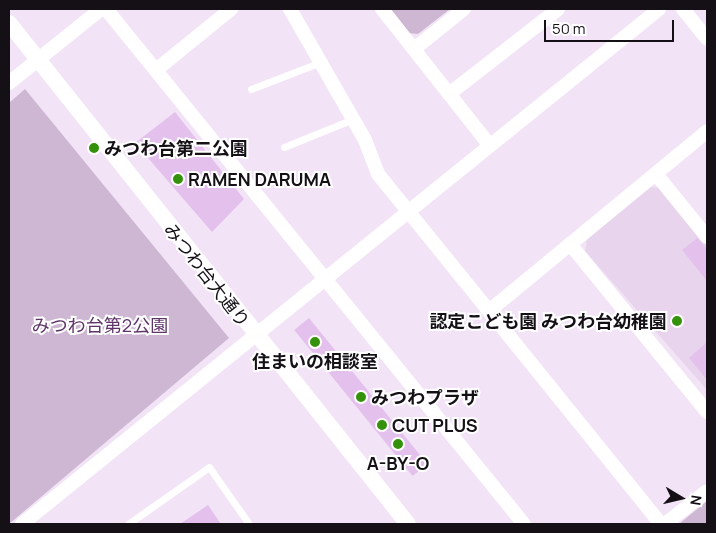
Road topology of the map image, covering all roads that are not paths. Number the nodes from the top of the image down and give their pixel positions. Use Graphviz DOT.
graph roads {
  1 [pos="101,9"];
  2 [pos="106,9"];
  3 [pos="231,9"];
  4 [pos="290,9"];
  5 [pos="382,9"];
  6 [pos="464,9"];
  7 [pos="558,9"];
  8 [pos="659,9"];
  9 [pos="683,9"];
  10 [pos="9,23"];
  11 [pos="707,39"];
  12 [pos="414,50"];
  13 [pos="38,59"];
  14 [pos="322,62"];
  15 [pos="156,70"];
  16 [pos="9,83"];
  17 [pos="251,89"];
  18 [pos="449,94"];
  19 [pos="353,119"];
  20 [pos="707,131"];
  21 [pos="488,143"];
  22 [pos="284,147"];
  23 [pos="656,174"];
  24 [pos="404,211"];
  25 [pos="707,236"];
  26 [pos="570,244"];
  27 [pos="326,280"];
  28 [pos="489,311"];
  29 [pos="255,337"];
  30 [pos="707,412"];
  31 [pos="707,491"];
  32 [pos="22,524"];
  33 [pos="130,524"];
  34 [pos="249,524"];
  35 [pos="408,524"];
  36 [pos="524,524"];
  37 [pos="661,524"];
  38 [pos="665,524"];
  1 -- 13 [label="street"];
  2 -- 15 [label="street"];
  3 -- 15 [label="street"];
  4 -- 14 [label="street"];
  5 -- 12 [label="street"];
  6 -- 12 [label="street"];
  7 -- 18 [label="street"];
  8 -- 21 [label="street"];
  9 -- 11 [label="street"];
  10 -- 13 [label="street, みつわ台大通り"];
  12 -- 18 [label="street"];
  13 -- 16 [label="street"];
  13 -- 29 [label="street, みつわ台大通り"];
  14 -- 17 [label="lane"];
  14 -- 19 [label="street"];
  15 -- 27 [label="street"];
  18 -- 21 [label="street"];
  19 -- 22 [label="lane"];
  19 -- 24 [label="street"];
  20 -- 23 [label="street"];
  21 -- 24 [label="street"];
  23 -- 25 [label="street"];
  23 -- 26 [label="street"];
  24 -- 27 [label="street"];
  24 -- 28 [label="street"];
  26 -- 28 [label="street"];
  26 -- 30 [label="street"];
  27 -- 29 [label="street"];
  27 -- 36 [label="street"];
  28 -- 37 [label="street"];
  29 -- 32 [label="street"];
  29 -- 35 [label="street, みつわ台大通り"];
  31 -- 38 [label="street"];
  33 -- 34 [label="lane"];
}
